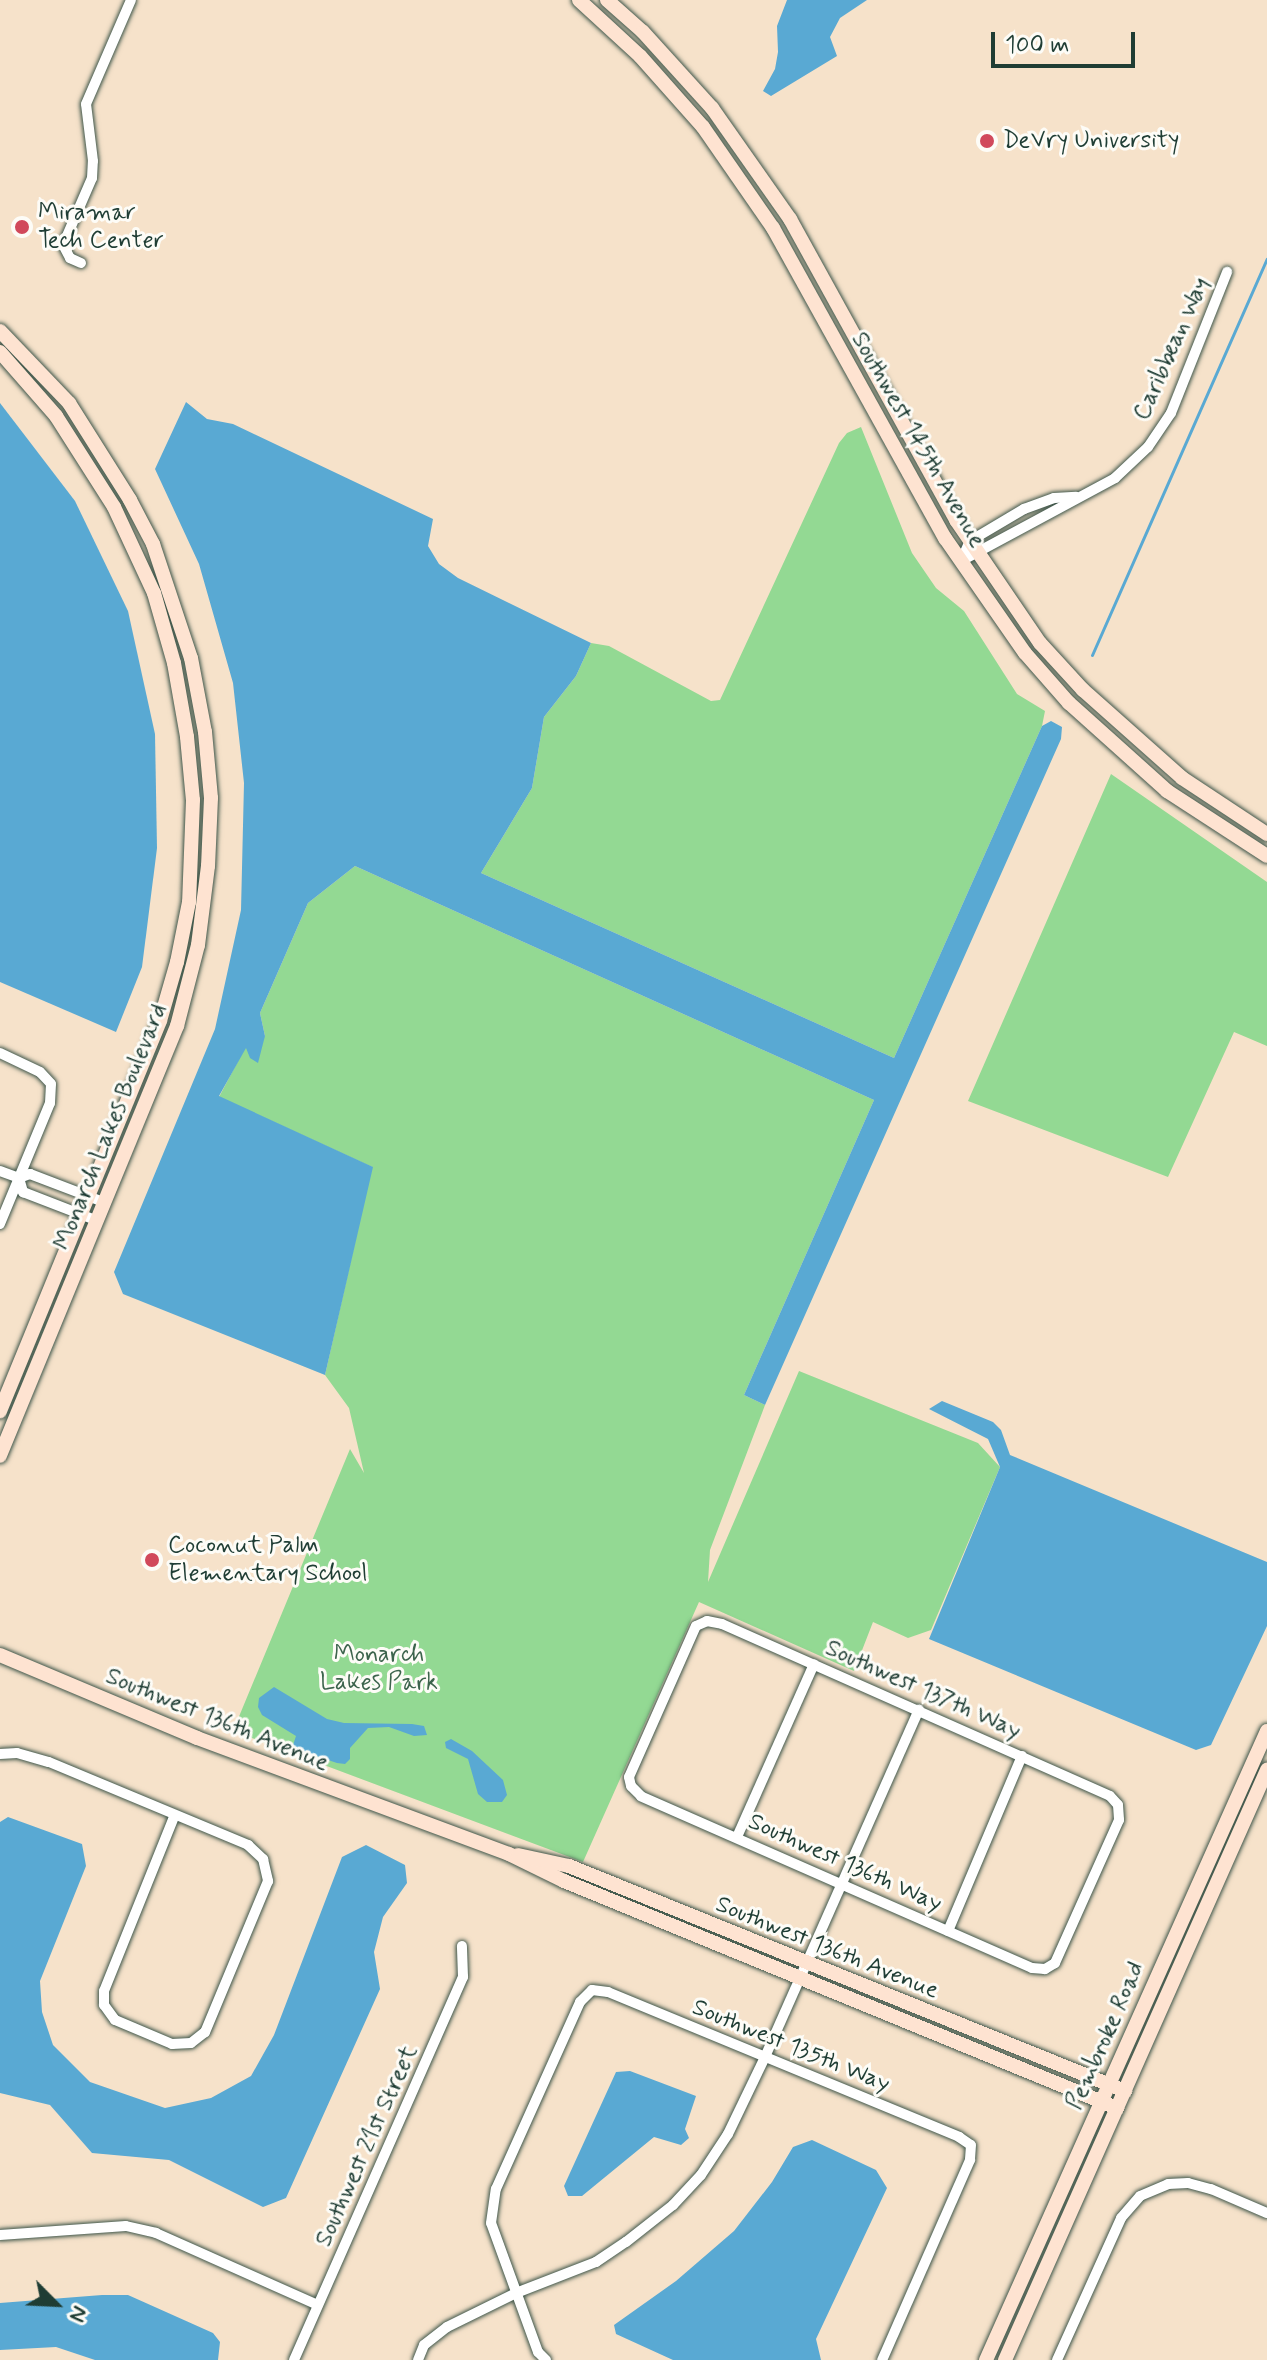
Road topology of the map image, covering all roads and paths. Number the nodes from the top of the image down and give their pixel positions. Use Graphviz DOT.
graph roads {
  1 [pos="131,0"];
  2 [pos="579,0"];
  3 [pos="607,0"];
  4 [pos="81,263"];
  5 [pos="1227,272"];
  6 [pos="0,331"];
  7 [pos="0,352"];
  8 [pos="974,547"];
  9 [pos="961,561"];
  10 [pos="1267,834"];
  11 [pos="1267,856"];
  12 [pos="167,998"];
  13 [pos="0,1053"];
  14 [pos="145,1109"];
  15 [pos="0,1171"];
  16 [pos="19,1178"];
  17 [pos="43,1179"];
  18 [pos="35,1197"];
  19 [pos="88,1197"];
  20 [pos="106,1203"];
  21 [pos="81,1215"];
  22 [pos="98,1221"];
  23 [pos="0,1224"];
  24 [pos="0,1411"];
  25 [pos="0,1456"];
  26 [pos="0,1655"];
  27 [pos="814,1664"];
  28 [pos="919,1710"];
  29 [pos="1267,1731"];
  30 [pos="0,1754"];
  31 [pos="1022,1756"];
  32 [pos="1267,1770"];
  33 [pos="631,1786"];
  34 [pos="174,1817"];
  35 [pos="737,1837"];
  36 [pos="509,1854"];
  37 [pos="842,1884"];
  38 [pos="948,1931"];
  39 [pos="462,1946"];
  40 [pos="806,1964"];
  41 [pos="1045,1969"];
  42 [pos="800,1979"];
  43 [pos="765,2057"];
  44 [pos="1108,2084"];
  45 [pos="1125,2091"];
  46 [pos="1101,2102"];
  47 [pos="1117,2108"];
  48 [pos="1267,2213"];
  49 [pos="0,2235"];
  50 [pos="516,2293"];
  51 [pos="318,2305"];
  52 [pos="294,2360"];
  53 [pos="418,2360"];
  54 [pos="546,2360"];
  55 [pos="882,2360"];
  56 [pos="986,2360"];
  57 [pos="1005,2360"];
  58 [pos="1057,2360"];
  1 -- 4 [label="street"];
  2 -- 9 [label="street, Southwest 145th Avenue"];
  3 -- 8 [label="street, Southwest 145th Avenue"];
  5 -- 8 [label="street, Caribbean Way"];
  6 -- 14 [label="street, Monarch Lakes Boulevard"];
  7 -- 12 [label="street, Monarch Lakes Boulevard"];
  8 -- 9 [label="street"];
  8 -- 10 [label="street, Southwest 145th Avenue"];
  9 -- 11 [label="street, Southwest 145th Avenue"];
  12 -- 14 [label="street"];
  12 -- 19 [label="street, Monarch Lakes Boulevard"];
  13 -- 16 [label="street"];
  14 -- 20 [label="street, Monarch Lakes Boulevard"];
  15 -- 16 [label="street"];
  16 -- 17 [label="street"];
  16 -- 18 [label="street"];
  16 -- 23 [label="street"];
  17 -- 18 [label="street"];
  17 -- 19 [label="street"];
  18 -- 21 [label="street"];
  19 -- 20 [label="street"];
  19 -- 21 [label="street, Monarch Lakes Boulevard"];
  20 -- 22 [label="street, Monarch Lakes Boulevard"];
  21 -- 22 [label="street"];
  21 -- 24 [label="street, Monarch Lakes Boulevard"];
  22 -- 25 [label="street, Monarch Lakes Boulevard"];
  26 -- 36 [label="street, Southwest 136th Avenue"];
  27 -- 28 [label="street, Southwest 137th Way"];
  27 -- 33 [label="street, Southwest 137th Way"];
  27 -- 35 [label="street"];
  28 -- 31 [label="street, Southwest 137th Way"];
  28 -- 37 [label="street"];
  29 -- 44 [label="street, Pembroke Road"];
  30 -- 34 [label="street"];
  31 -- 38 [label="street"];
  31 -- 41 [label="street, Southwest 137th Way"];
  32 -- 45 [label="street, Pembroke Road"];
  33 -- 35 [label="street, Southwest 136th Way"];
  34 -- 34 [label="street"];
  35 -- 37 [label="street, Southwest 136th Way"];
  36 -- 40 [label="street, Southwest 136th Avenue"];
  36 -- 42 [label="street, Southwest 136th Avenue"];
  37 -- 38 [label="street, Southwest 136th Way"];
  37 -- 40 [label="street"];
  38 -- 41 [label="street, Southwest 136th Way"];
  39 -- 51 [label="street, Southwest 21st Street"];
  40 -- 42 [label="street"];
  40 -- 44 [label="street, Southwest 136th Avenue"];
  42 -- 43 [label="street"];
  42 -- 46 [label="street, Southwest 136th Avenue"];
  43 -- 50 [label="street"];
  43 -- 50 [label="street, Southwest 135th Way"];
  43 -- 55 [label="street, Southwest 135th Way"];
  44 -- 45 [label="street, Southwest 136th Avenue"];
  44 -- 46 [label="street, Pembroke Road"];
  45 -- 47 [label="street, Pembroke Road"];
  46 -- 47 [label="street, Southwest 136th Avenue"];
  46 -- 56 [label="street, Pembroke Road"];
  47 -- 57 [label="street, Pembroke Road"];
  48 -- 58 [label="street"];
  49 -- 51 [label="street"];
  50 -- 53 [label="street"];
  50 -- 54 [label="street"];
  51 -- 52 [label="street, Southwest 21st Street"];
}
